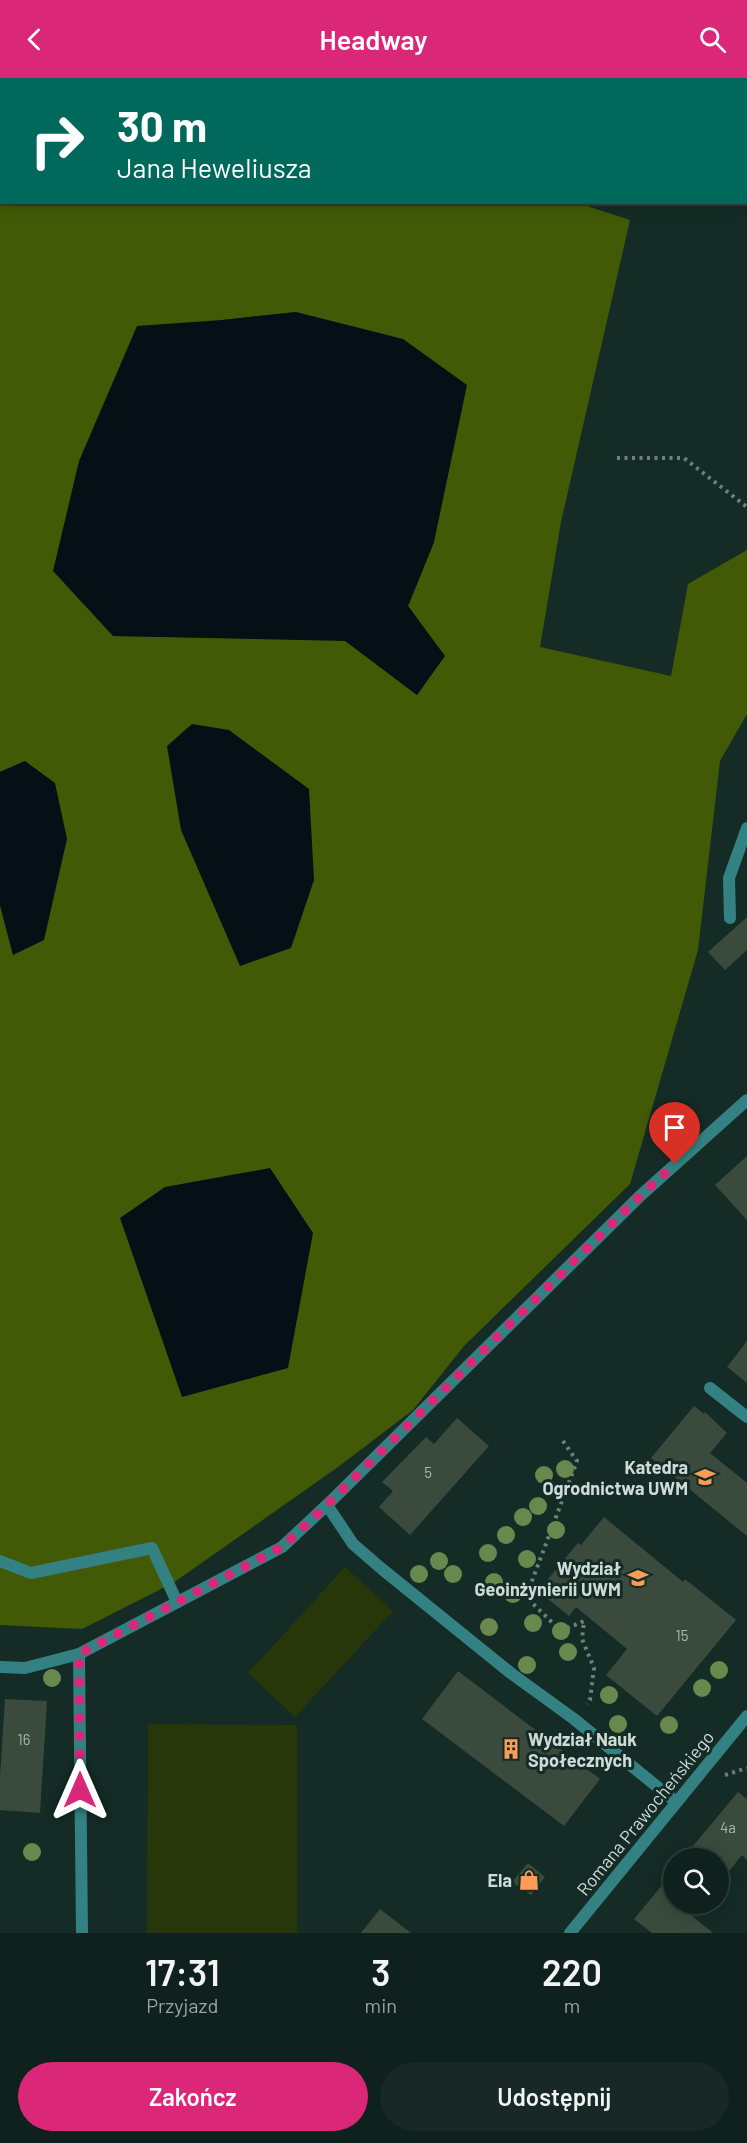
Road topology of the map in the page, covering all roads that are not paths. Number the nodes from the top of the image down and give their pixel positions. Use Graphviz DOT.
graph roads {
  1 [pos="747,828"];
  2 [pos="730,918"];
  3 [pos="747,1100"];
  4 [pos="710,1388"];
  5 [pos="747,1417"];
  6 [pos="327,1505"];
  7 [pos="0,1561"];
  8 [pos="177,1602"];
  9 [pos="79,1654"];
  10 [pos="0,1668"];
  11 [pos="747,1716"];
  12 [pos="676,1802"];
  13 [pos="82,1933"];
  14 [pos="570,1933"];
  1 -- 2 [label="street"];
  3 -- 6 [label="street"];
  4 -- 5 [label="street"];
  6 -- 8 [label="street"];
  6 -- 12 [label="street"];
  7 -- 8 [label="street"];
  8 -- 9 [label="street"];
  9 -- 10 [label="street"];
  9 -- 13 [label="street"];
  11 -- 12 [label="street, Romana Prawocheńskiego"];
  12 -- 14 [label="street, Romana Prawocheńskiego"];
}
